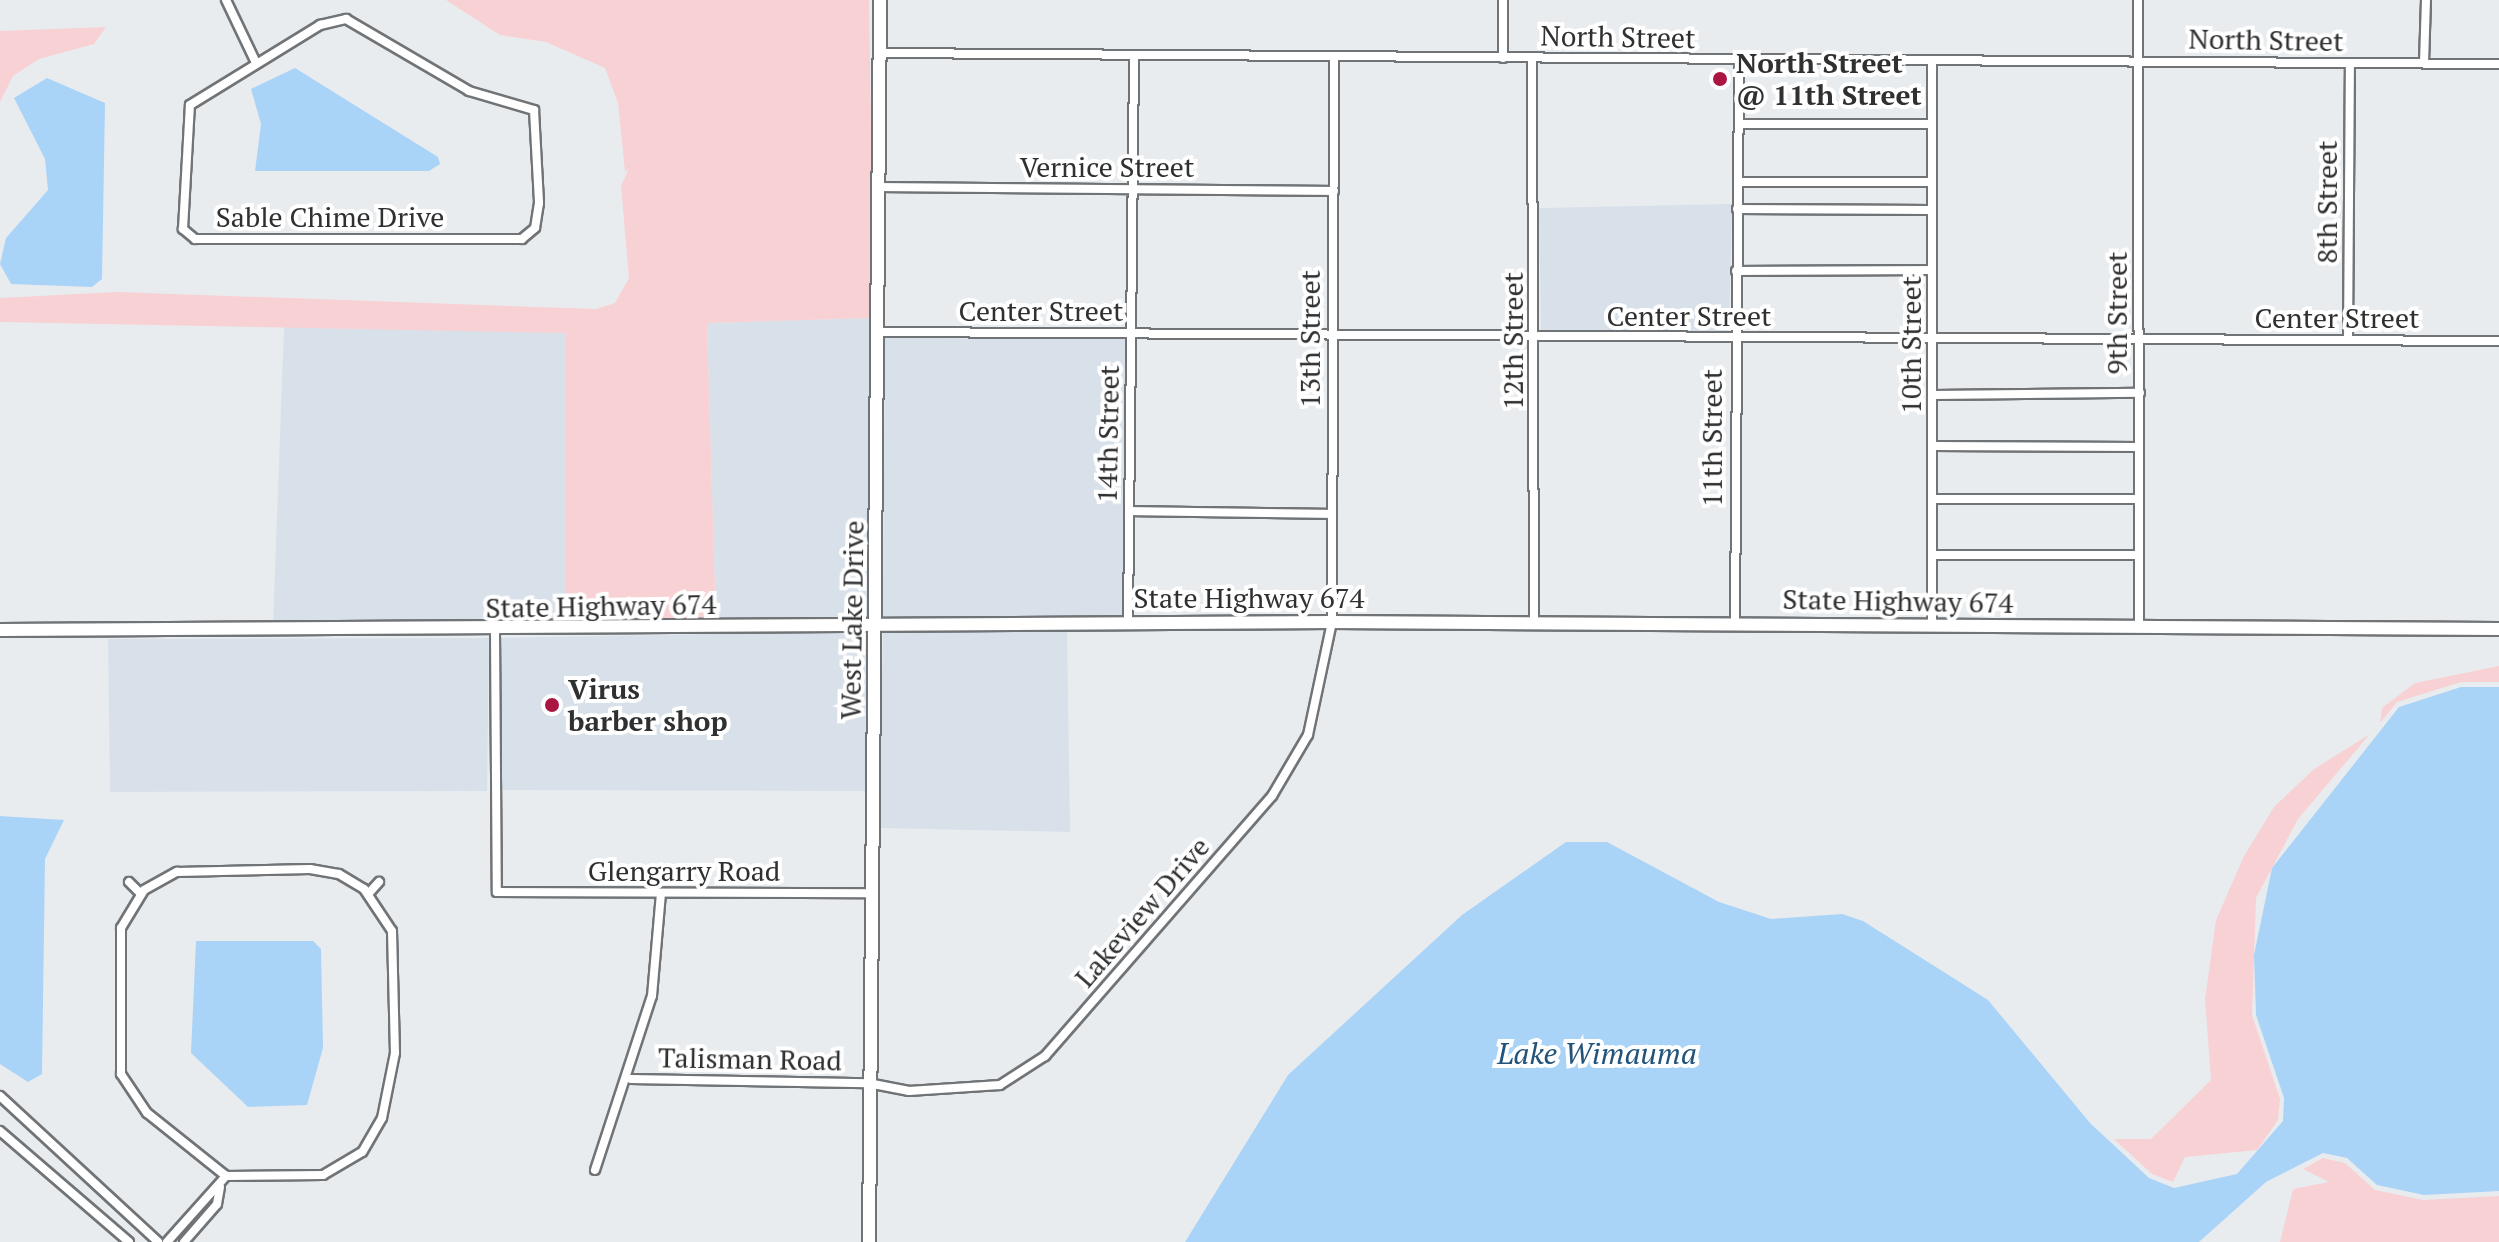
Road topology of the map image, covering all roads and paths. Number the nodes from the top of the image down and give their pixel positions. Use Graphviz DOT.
graph roads {
  1 [pos="226,0"];
  2 [pos="880,0"];
  3 [pos="1503,0"];
  4 [pos="2138,0"];
  5 [pos="2426,0"];
  6 [pos="880,53"];
  7 [pos="1134,55"];
  8 [pos="1334,57"];
  9 [pos="1503,58"];
  10 [pos="1532,58"];
  11 [pos="1739,61"];
  12 [pos="2139,61"];
  13 [pos="1932,62"];
  14 [pos="256,63"];
  15 [pos="2350,63"];
  16 [pos="2424,63"];
  17 [pos="2499,64"];
  18 [pos="1739,124"];
  19 [pos="1932,124"];
  20 [pos="1738,182"];
  21 [pos="1932,182"];
  22 [pos="880,187"];
  23 [pos="1133,190"];
  24 [pos="1334,191"];
  25 [pos="1737,209"];
  26 [pos="1932,210"];
  27 [pos="1932,270"];
  28 [pos="1736,271"];
  29 [pos="879,332"];
  30 [pos="1131,333"];
  31 [pos="1332,334"];
  32 [pos="1536,337"];
  33 [pos="1734,338"];
  34 [pos="1934,338"];
  35 [pos="2140,340"];
  36 [pos="2348,340"];
  37 [pos="2499,341"];
  38 [pos="2140,393"];
  39 [pos="1934,395"];
  40 [pos="1933,446"];
  41 [pos="2139,447"];
  42 [pos="1933,499"];
  43 [pos="2139,499"];
  44 [pos="1129,511"];
  45 [pos="1332,514"];
  46 [pos="1933,555"];
  47 [pos="2139,555"];
  48 [pos="1128,622"];
  49 [pos="1332,622"];
  50 [pos="1534,623"];
  51 [pos="1735,624"];
  52 [pos="877,625"];
  53 [pos="1932,627"];
  54 [pos="2139,627"];
  55 [pos="2499,629"];
  56 [pos="0,630"];
  57 [pos="495,632"];
  58 [pos="129,882"];
  59 [pos="379,882"];
  60 [pos="369,893"];
  61 [pos="661,893"];
  62 [pos="871,893"];
  63 [pos="141,894"];
  64 [pos="631,1079"];
  65 [pos="868,1083"];
  66 [pos="0,1096"];
  67 [pos="0,1131"];
  68 [pos="353,1160"];
  69 [pos="361,1168"];
  70 [pos="595,1170"];
  71 [pos="226,1176"];
  72 [pos="220,1187"];
  73 [pos="129,1242"];
  74 [pos="158,1242"];
  75 [pos="167,1242"];
  76 [pos="184,1242"];
  77 [pos="869,1242"];
  1 -- 14 [label="street"];
  2 -- 6 [label="main road, West Lake Drive"];
  3 -- 9 [label="street"];
  4 -- 12 [label="street, 9th Street"];
  5 -- 16 [label="street"];
  6 -- 7 [label="street, North Street"];
  6 -- 22 [label="main road, West Lake Drive"];
  7 -- 8 [label="street, North Street"];
  7 -- 23 [label="street, 14th Street"];
  8 -- 9 [label="street, North Street"];
  8 -- 24 [label="street, 13th Street"];
  9 -- 10 [label="street, North Street"];
  10 -- 11 [label="street, North Street"];
  10 -- 32 [label="street, 12th Street"];
  11 -- 13 [label="street, North Street"];
  11 -- 18 [label="street, 11th Street"];
  12 -- 13 [label="street, North Street"];
  12 -- 15 [label="street, North Street"];
  12 -- 35 [label="street, 9th Street"];
  13 -- 19 [label="street, 10th Street"];
  14 -- 14 [label="street, Sable Chime Drive"];
  15 -- 16 [label="street, North Street"];
  15 -- 36 [label="street, 8th Street"];
  16 -- 17 [label="street, North Street"];
  18 -- 19 [label="street"];
  18 -- 20 [label="street, 11th Street"];
  19 -- 21 [label="street, 10th Street"];
  20 -- 21 [label="street"];
  20 -- 25 [label="street, 11th Street"];
  21 -- 26 [label="street, 10th Street"];
  22 -- 23 [label="street, Vernice Street"];
  22 -- 29 [label="main road, West Lake Drive"];
  23 -- 24 [label="street, Vernice Street"];
  23 -- 30 [label="street, 14th Street"];
  24 -- 31 [label="street, 13th Street"];
  25 -- 26 [label="street"];
  25 -- 28 [label="street, 11th Street"];
  26 -- 27 [label="street, 10th Street"];
  27 -- 28 [label="street"];
  27 -- 34 [label="street, 10th Street"];
  28 -- 33 [label="street, 11th Street"];
  29 -- 30 [label="street, Center Street"];
  29 -- 52 [label="main road, West Lake Drive"];
  30 -- 31 [label="street, Center Street"];
  30 -- 44 [label="street, 14th Street"];
  31 -- 32 [label="street, Center Street"];
  31 -- 45 [label="street, 13th Street"];
  32 -- 33 [label="street, Center Street"];
  32 -- 50 [label="street, 12th Street"];
  33 -- 34 [label="street, Center Street"];
  33 -- 51 [label="street, 11th Street"];
  34 -- 35 [label="street, Center Street"];
  34 -- 39 [label="street, 10th Street"];
  35 -- 36 [label="street, Center Street"];
  35 -- 38 [label="street, 9th Street"];
  36 -- 37 [label="street, Center Street"];
  38 -- 39 [label="street"];
  38 -- 41 [label="street, 9th Street"];
  39 -- 40 [label="street, 10th Street"];
  40 -- 41 [label="street"];
  40 -- 42 [label="street, 10th Street"];
  41 -- 43 [label="street, 9th Street"];
  42 -- 43 [label="street"];
  42 -- 46 [label="street, 10th Street"];
  43 -- 47 [label="street, 9th Street"];
  44 -- 45 [label="street"];
  44 -- 48 [label="street, 14th Street"];
  45 -- 49 [label="street, 13th Street"];
  46 -- 47 [label="street"];
  46 -- 53 [label="street, 10th Street"];
  47 -- 54 [label="street, 9th Street"];
  48 -- 49 [label="main road, State Highway 674"];
  48 -- 52 [label="main road, State Highway 674"];
  49 -- 50 [label="main road, State Highway 674"];
  49 -- 65 [label="street, Lakeview Drive"];
  50 -- 51 [label="main road, State Highway 674"];
  51 -- 53 [label="main road, State Highway 674"];
  52 -- 57 [label="main road, State Highway 674"];
  52 -- 62 [label="main road, West Lake Drive"];
  53 -- 54 [label="main road, State Highway 674"];
  54 -- 55 [label="main road, State Highway 674"];
  56 -- 57 [label="main road, State Highway 674"];
  57 -- 61 [label="street, Glengarry Road"];
  58 -- 63 [label="street"];
  59 -- 60 [label="street"];
  60 -- 63 [label="street"];
  60 -- 68 [label="street"];
  61 -- 62 [label="street, Glengarry Road"];
  61 -- 64 [label="street"];
  62 -- 65 [label="main road, West Lake Drive"];
  63 -- 71 [label="street"];
  64 -- 65 [label="street, Talisman Road"];
  64 -- 70 [label="street"];
  65 -- 77 [label="main road, West Lake Drive"];
  66 -- 74 [label="street"];
  67 -- 73 [label="street"];
  68 -- 69 [label="street"];
  68 -- 71 [label="street"];
  71 -- 72 [label="street"];
  72 -- 75 [label="street"];
  72 -- 76 [label="street"];
}
